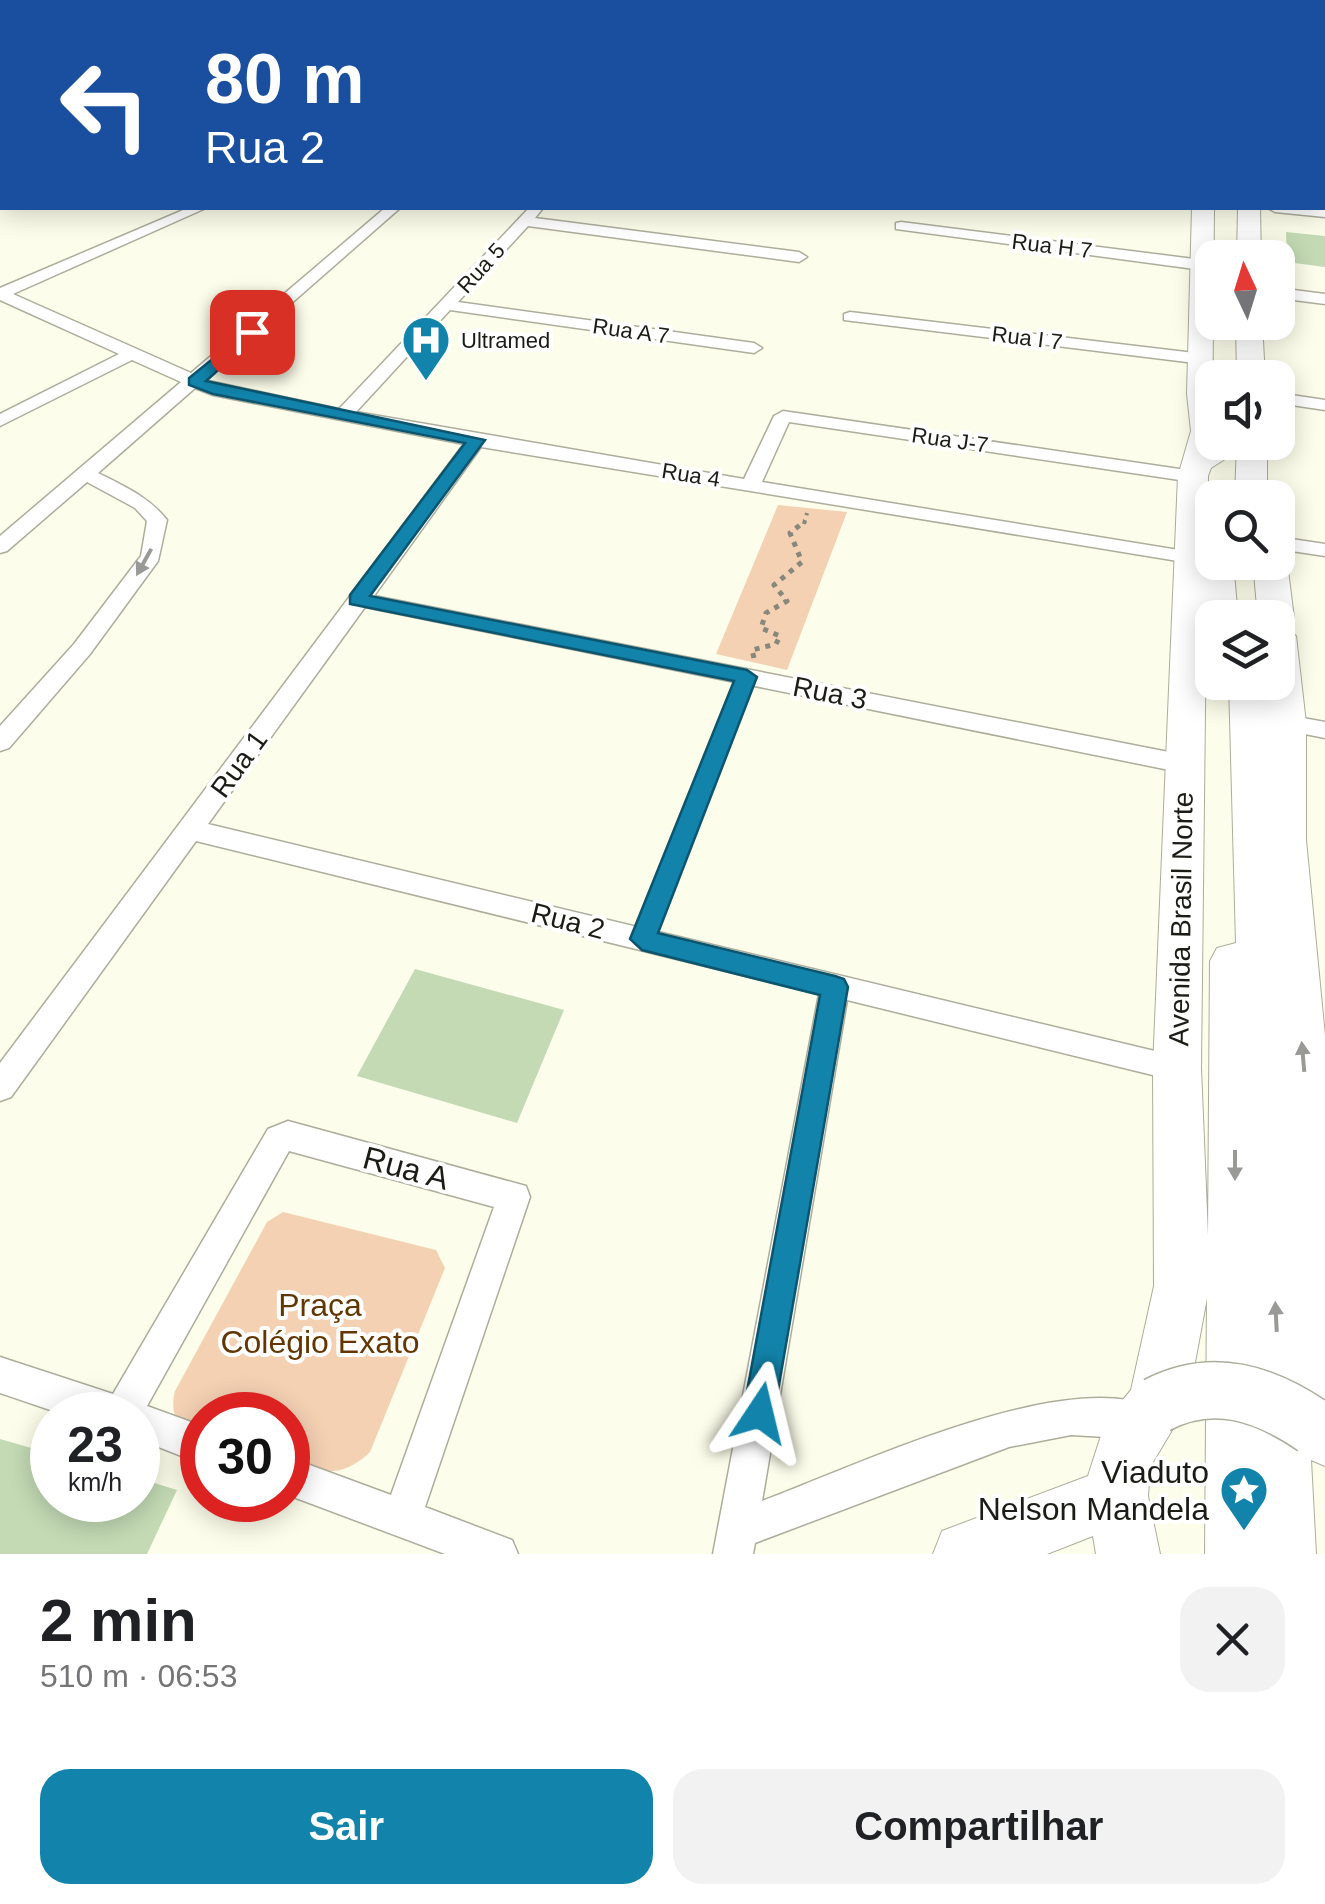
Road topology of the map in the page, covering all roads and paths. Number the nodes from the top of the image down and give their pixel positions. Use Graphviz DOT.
graph roads {
  1 [pos="194,210"];
  2 [pos="391,210"];
  3 [pos="1203,210"];
  4 [pos="1248,210"];
  5 [pos="1295,210"];
  6 [pos="1325,213"];
  7 [pos="531,214"];
  8 [pos="901,226"];
  9 [pos="1206,240"];
  10 [pos="1248,240"];
  11 [pos="799,257"];
  12 [pos="1195,264"];
  13 [pos="0,294"];
  14 [pos="1295,295"];
  15 [pos="1325,299"];
  16 [pos="448,306"];
  17 [pos="850,317"];
  18 [pos="1203,340"];
  19 [pos="754,348"];
  20 [pos="131,354"];
  21 [pos="1203,359"];
  22 [pos="195,382"];
  23 [pos="1295,401"];
  24 [pos="1325,405"];
  25 [pos="343,416"];
  26 [pos="0,421"];
  27 [pos="476,440"];
  28 [pos="84,473"];
  29 [pos="1203,480"];
  30 [pos="751,485"];
  31 [pos="1195,486"];
  32 [pos="810,505"];
  33 [pos="1295,546"];
  34 [pos="0,547"];
  35 [pos="1325,550"];
  36 [pos="1195,559"];
  37 [pos="1201,580"];
  38 [pos="357,599"];
  39 [pos="762,646"];
  40 [pos="747,677"];
  41 [pos="1295,691"];
  42 [pos="1224,700"];
  43 [pos="1249,700"];
  44 [pos="1306,726"];
  45 [pos="0,742"];
  46 [pos="1184,764"];
  47 [pos="192,830"];
  48 [pos="642,939"];
  49 [pos="835,987"];
  50 [pos="1177,1068"];
  51 [pos="0,1087"];
  52 [pos="1325,1328"];
  53 [pos="1325,1350"];
  54 [pos="0,1375"];
  55 [pos="51,1392"];
  56 [pos="134,1392"];
  57 [pos="1149,1412"];
  58 [pos="1319,1431"];
  59 [pos="310,1484"];
  60 [pos="402,1518"];
  61 [pos="1122,1525"];
  62 [pos="736,1541"];
  63 [pos="498,1554"];
  64 [pos="965,1554"];
  65 [pos="1237,1554"];
  66 [pos="1284,1554"];
  1 -- 13 [label="street"];
  2 -- 22 [label="street"];
  3 -- 9 [label="main road, Avenida Brasil Norte"];
  4 -- 10 [label="main road"];
  5 -- 6 [label="street"];
  7 -- 11 [label="street"];
  7 -- 16 [label="street, Rua 5"];
  8 -- 12 [label="street, Rua H 7"];
  13 -- 20 [label="street, Rua 4"];
  14 -- 15 [label="street"];
  16 -- 19 [label="street, Rua A 7"];
  16 -- 25 [label="street, Rua 5"];
  17 -- 21 [label="street, Rua I 7"];
  18 -- 21 [label="main road, Avenida Brasil Norte"];
  20 -- 22 [label="street, Rua 4"];
  20 -- 26 [label="street"];
  21 -- 29 [label="main road, Avenida Brasil Norte"];
  22 -- 25 [label="street, Rua 4"];
  22 -- 28 [label="street"];
  23 -- 24 [label="street"];
  25 -- 27 [label="street, Rua 4"];
  27 -- 30 [label="street, Rua 4"];
  27 -- 38 [label="street, Rua 1"];
  28 -- 34 [label="street"];
  28 -- 45 [label="street, one-way"];
  30 -- 31 [label="street, Rua J-7"];
  30 -- 36 [label="street, Rua 4"];
  32 -- 39 [label="path"];
  33 -- 35 [label="street"];
  37 -- 46 [label="main road, Avenida Brasil Norte"];
  38 -- 40 [label="street, Rua 3"];
  38 -- 47 [label="street, Rua 1"];
  40 -- 46 [label="street, Rua 3"];
  40 -- 48 [label="lane"];
  41 -- 44 [label="main road"];
  42 -- 65 [label="main road, Avenida Brasil Norte, one-way"];
  66 -- 43 [label="main road, one-way"];
  52 -- 44 [label="main road, one-way"];
  46 -- 50 [label="main road, Avenida Brasil Norte"];
  47 -- 48 [label="street, Rua 2"];
  47 -- 51 [label="street, Rua 1"];
  48 -- 49 [label="street, Rua 2"];
  49 -- 50 [label="street, Rua 2"];
  49 -- 62 [label="street"];
  50 -- 57 [label="main road, Avenida Brasil Norte"];
  53 -- 58 [label="main road"];
  54 -- 55 [label="street, Rua A"];
  56 -- 60 [label="street, Rua A"];
  57 -- 58 [label="main road, bridge"];
  57 -- 61 [label="main road, Avenida Brasil Norte"];
  57 -- 62 [label="street"];
  59 -- 60 [label="street"];
  60 -- 63 [label="street"];
  61 -- 64 [label="main road"];
}
